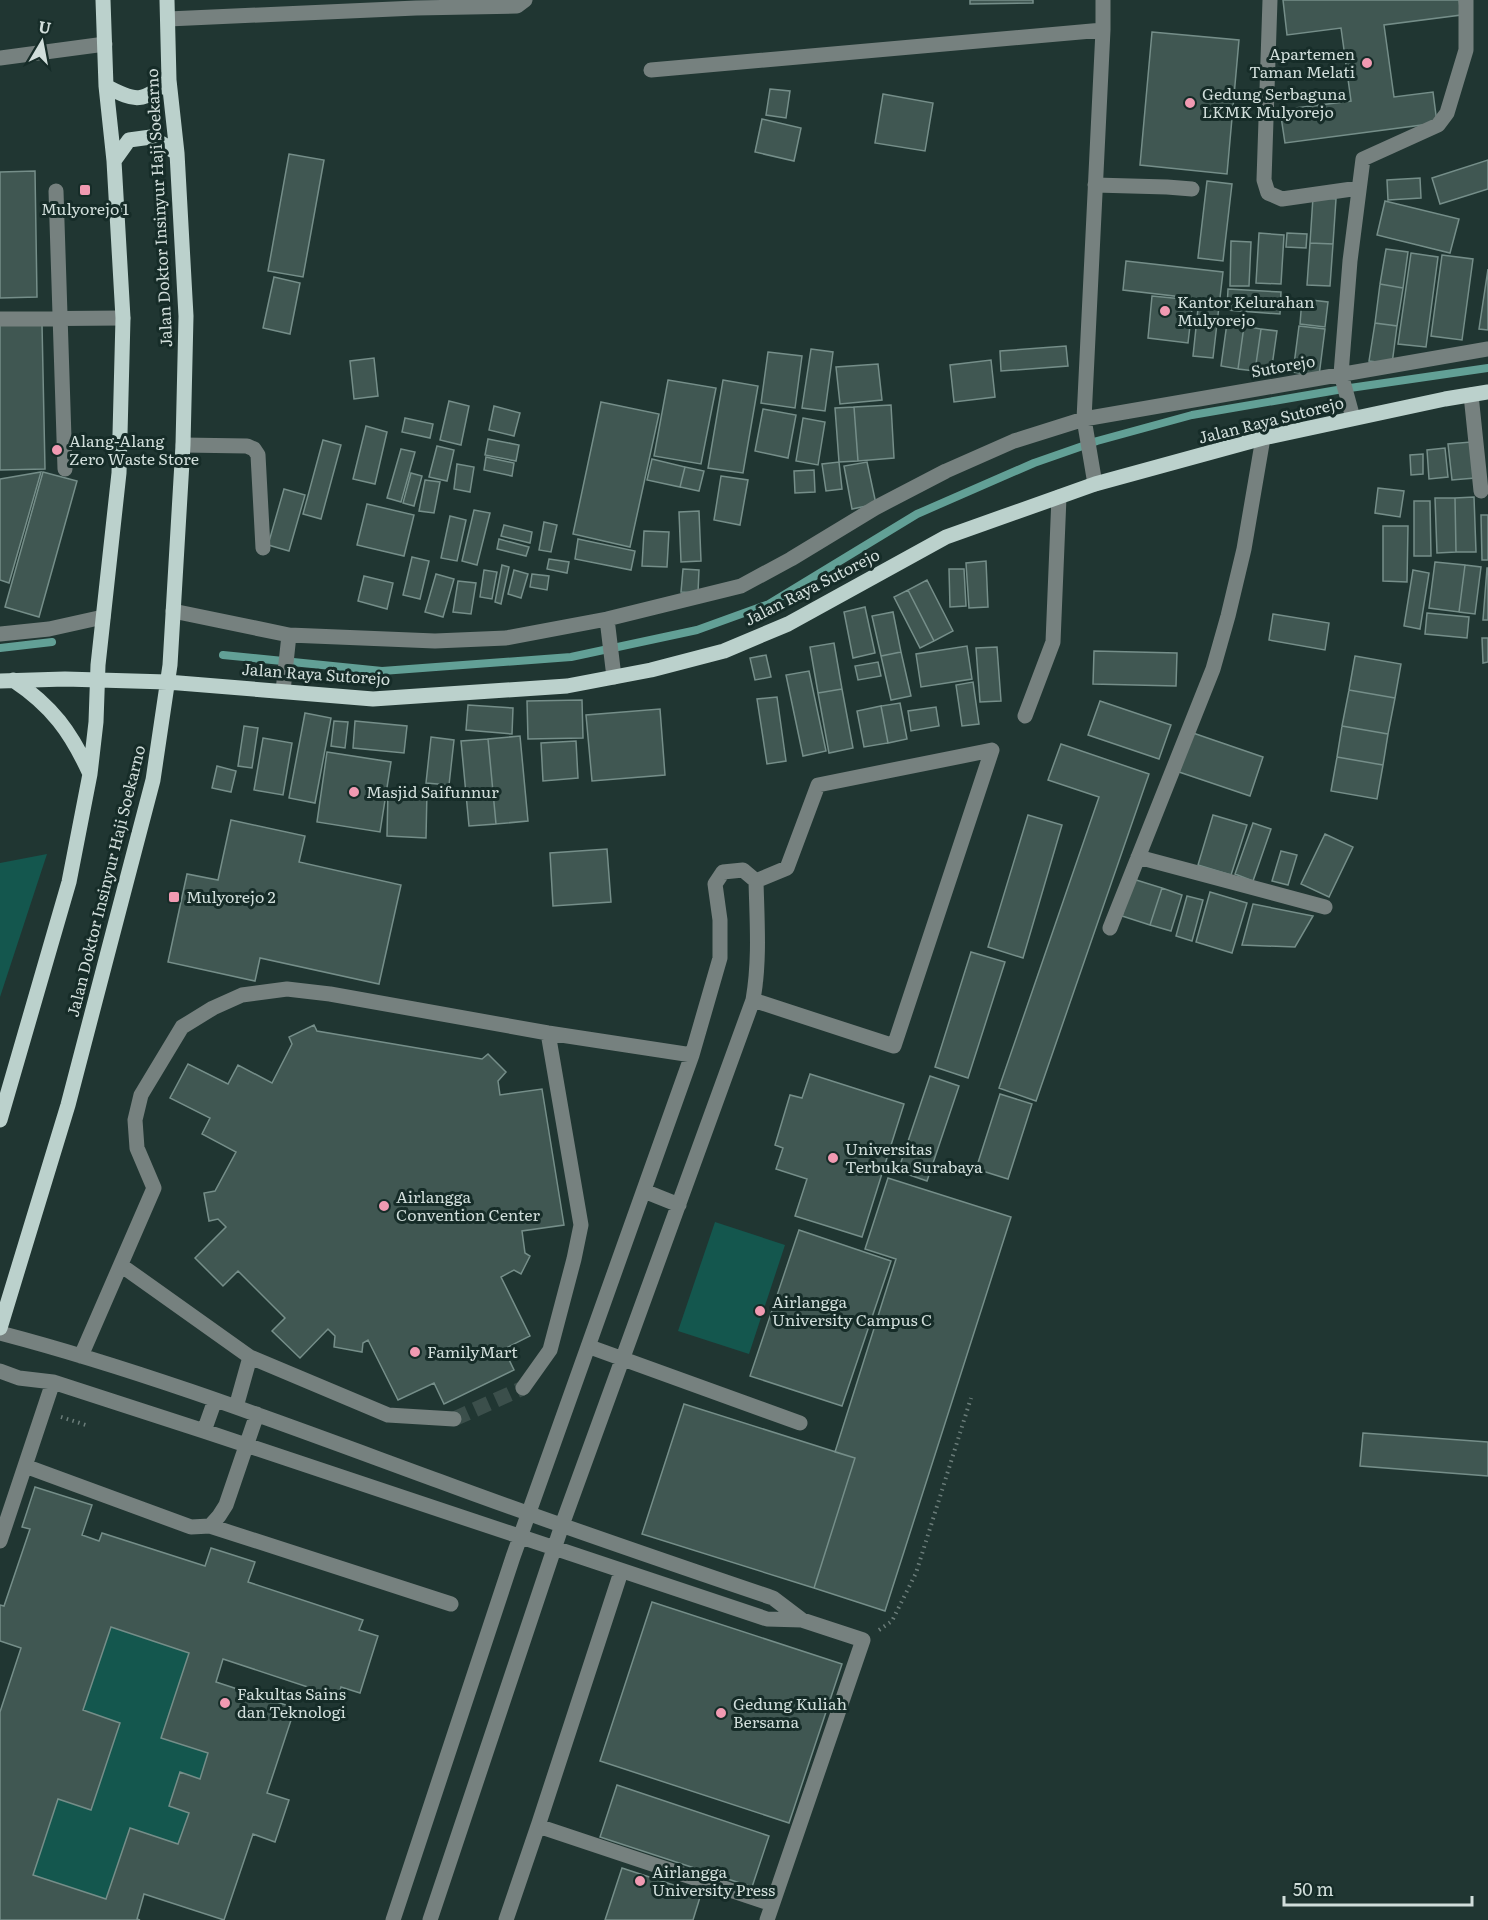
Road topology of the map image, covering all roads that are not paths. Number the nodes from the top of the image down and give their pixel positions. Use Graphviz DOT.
graph roads {
  1 [pos="103,0"];
  2 [pos="167,0"];
  3 [pos="525,0"];
  4 [pos="1103,0"];
  5 [pos="1270,0"];
  6 [pos="1466,0"];
  7 [pos="416,4"];
  8 [pos="168,19"];
  9 [pos="1103,30"];
  10 [pos="105,44"];
  11 [pos="0,58"];
  12 [pos="651,70"];
  13 [pos="169,80"];
  14 [pos="106,87"];
  15 [pos="177,153"];
  16 [pos="114,160"];
  17 [pos="1095,185"];
  18 [pos="1359,188"];
  19 [pos="1192,189"];
  20 [pos="56,191"];
  21 [pos="59,318"];
  22 [pos="123,318"];
  23 [pos="0,319"];
  24 [pos="1488,348"];
  25 [pos="1342,379"];
  26 [pos="1488,392"];
  27 [pos="1471,395"];
  28 [pos="1352,414"];
  29 [pos="1084,425"];
  30 [pos="1263,438"];
  31 [pos="183,445"];
  32 [pos="65,469"];
  33 [pos="1095,484"];
  34 [pos="1481,491"];
  35 [pos="1059,497"];
  36 [pos="263,548"];
  37 [pos="173,611"];
  38 [pos="103,616"];
  39 [pos="607,619"];
  40 [pos="0,634"];
  41 [pos="288,639"];
  42 [pos="613,670"];
  43 [pos="97,672"];
  44 [pos="6,680"];
  45 [pos="167,682"];
  46 [pos="283,685"];
  47 [pos="1025,716"];
  48 [pos="90,774"];
  49 [pos="1138,857"];
  50 [pos="756,881"];
  51 [pos="1325,907"];
  52 [pos="1110,927"];
  53 [pos="753,1000"];
  54 [pos="548,1033"];
  55 [pos="692,1055"];
  56 [pos="0,1120"];
  57 [pos="644,1191"];
  58 [pos="679,1205"];
  59 [pos="122,1266"];
  60 [pos="0,1328"];
  61 [pos="0,1334"];
  62 [pos="590,1347"];
  63 [pos="81,1356"];
  64 [pos="250,1357"];
  65 [pos="621,1359"];
  66 [pos="0,1371"];
  67 [pos="53,1382"];
  68 [pos="523,1388"];
  69 [pos="215,1400"];
  70 [pos="236,1407"];
  71 [pos="257,1414"];
  72 [pos="454,1419"];
  73 [pos="800,1423"];
  74 [pos="204,1431"];
  75 [pos="247,1445"];
  76 [pos="25,1466"];
  77 [pos="529,1514"];
  78 [pos="562,1525"];
  79 [pos="210,1526"];
  80 [pos="520,1537"];
  81 [pos="0,1540"];
  82 [pos="554,1549"];
  83 [pos="621,1572"];
  84 [pos="451,1604"];
  85 [pos="802,1620"];
  86 [pos="538,1826"];
  87 [pos="772,1904"];
  88 [pos="393,1920"];
  89 [pos="430,1920"];
  90 [pos="506,1920"];
  91 [pos="767,1920"];
  1 -- 10 [label="main road"];
  2 -- 8 [label="main road, Jalan Doktor Insinyur Haji Soekarno"];
  3 -- 7 [label="street"];
  4 -- 9 [label="street"];
  5 -- 18 [label="street"];
  6 -- 18 [label="street"];
  7 -- 8 [label="street"];
  8 -- 13 [label="main road, Jalan Doktor Insinyur Haji Soekarno"];
  9 -- 12 [label="street"];
  9 -- 17 [label="street"];
  10 -- 11 [label="street"];
  10 -- 14 [label="main road"];
  13 -- 14 [label="main road"];
  13 -- 15 [label="main road, Jalan Doktor Insinyur Haji Soekarno"];
  14 -- 16 [label="main road"];
  15 -- 16 [label="main road"];
  15 -- 31 [label="main road, Jalan Doktor Insinyur Haji Soekarno"];
  16 -- 22 [label="main road"];
  17 -- 19 [label="street"];
  17 -- 29 [label="street"];
  18 -- 25 [label="street"];
  20 -- 21 [label="street"];
  21 -- 22 [label="street"];
  21 -- 23 [label="street"];
  21 -- 32 [label="street"];
  22 -- 38 [label="main road"];
  24 -- 25 [label="street, Sutorejo"];
  25 -- 28 [label="street"];
  25 -- 29 [label="street, Sutorejo"];
  26 -- 27 [label="main road, Jalan Raya Sutorejo"];
  27 -- 28 [label="main road, Jalan Raya Sutorejo"];
  27 -- 34 [label="street"];
  28 -- 30 [label="main road, Jalan Raya Sutorejo"];
  29 -- 33 [label="street"];
  29 -- 39 [label="street, Sutorejo"];
  30 -- 33 [label="main road, Jalan Raya Sutorejo"];
  30 -- 49 [label="street"];
  31 -- 36 [label="street"];
  31 -- 37 [label="main road, Jalan Doktor Insinyur Haji Soekarno"];
  33 -- 35 [label="main road, Jalan Raya Sutorejo"];
  35 -- 42 [label="main road, Jalan Raya Sutorejo"];
  35 -- 47 [label="street"];
  37 -- 41 [label="street, Sutorejo"];
  37 -- 45 [label="main road, Jalan Doktor Insinyur Haji Soekarno"];
  38 -- 40 [label="street"];
  38 -- 43 [label="main road"];
  39 -- 41 [label="street, Sutorejo"];
  39 -- 42 [label="street"];
  41 -- 46 [label="street"];
  42 -- 46 [label="main road, Jalan Raya Sutorejo"];
  43 -- 44 [label="main road, Jalan Raya Sutorejo"];
  43 -- 45 [label="main road, Jalan Raya Sutorejo"];
  43 -- 48 [label="main road"];
  44 -- 48 [label="main road"];
  45 -- 46 [label="main road, Jalan Raya Sutorejo"];
  45 -- 60 [label="main road, Jalan Doktor Insinyur Haji Soekarno"];
  48 -- 56 [label="main road"];
  49 -- 51 [label="street"];
  49 -- 52 [label="street"];
  50 -- 53 [label="street"];
  50 -- 53 [label="street"];
  50 -- 55 [label="street"];
  53 -- 58 [label="street"];
  54 -- 55 [label="street"];
  54 -- 59 [label="street"];
  54 -- 68 [label="street"];
  55 -- 57 [label="street"];
  57 -- 58 [label="street"];
  57 -- 62 [label="street"];
  58 -- 65 [label="street"];
  59 -- 63 [label="street"];
  59 -- 64 [label="street"];
  61 -- 63 [label="street"];
  62 -- 65 [label="street"];
  62 -- 77 [label="street"];
  63 -- 69 [label="street"];
  64 -- 70 [label="street"];
  64 -- 72 [label="street"];
  65 -- 73 [label="street"];
  65 -- 78 [label="street"];
  66 -- 67 [label="street"];
  67 -- 74 [label="street"];
  67 -- 76 [label="street"];
  69 -- 70 [label="street"];
  69 -- 74 [label="street"];
  70 -- 71 [label="street"];
  71 -- 75 [label="street"];
  71 -- 77 [label="street"];
  74 -- 75 [label="street"];
  75 -- 79 [label="street"];
  75 -- 80 [label="street"];
  76 -- 79 [label="street"];
  76 -- 81 [label="street"];
  77 -- 78 [label="street"];
  77 -- 80 [label="street"];
  78 -- 82 [label="street"];
  78 -- 85 [label="street"];
  79 -- 84 [label="street"];
  80 -- 82 [label="street"];
  80 -- 88 [label="street"];
  82 -- 83 [label="street"];
  82 -- 89 [label="street"];
  83 -- 85 [label="street"];
  83 -- 86 [label="street"];
  85 -- 87 [label="street"];
  86 -- 87 [label="street"];
  86 -- 90 [label="street"];
  87 -- 91 [label="street"];
}
